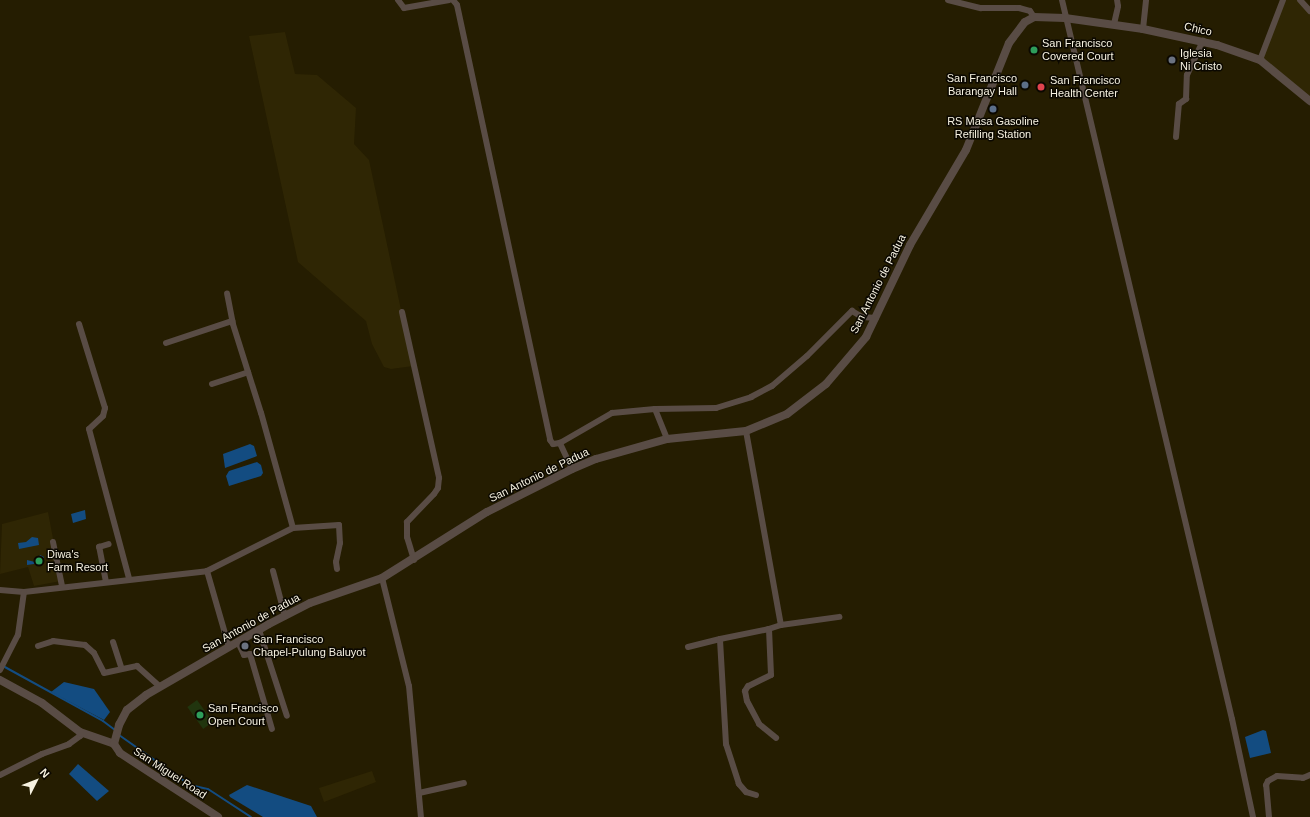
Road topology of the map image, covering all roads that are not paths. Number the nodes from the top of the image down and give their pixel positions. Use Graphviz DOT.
graph roads {
  1 [pos="398,0"];
  2 [pos="449,0"];
  3 [pos="453,0"];
  4 [pos="948,0"];
  5 [pos="1062,0"];
  6 [pos="1117,0"];
  7 [pos="1146,0"];
  8 [pos="1283,0"];
  9 [pos="1300,0"];
  10 [pos="1310,11"];
  11 [pos="1034,17"];
  12 [pos="1065,18"];
  13 [pos="1114,24"];
  14 [pos="1143,29"];
  15 [pos="1203,41"];
  16 [pos="1260,60"];
  17 [pos="1310,101"];
  18 [pos="1176,137"];
  19 [pos="227,294"];
  20 [pos="402,312"];
  21 [pos="876,318"];
  22 [pos="232,321"];
  23 [pos="79,324"];
  24 [pos="166,343"];
  25 [pos="248,372"];
  26 [pos="212,384"];
  27 [pos="655,409"];
  28 [pos="746,432"];
  29 [pos="667,439"];
  30 [pos="560,443"];
  31 [pos="572,469"];
  32 [pos="293,528"];
  33 [pos="53,542"];
  34 [pos="109,544"];
  35 [pos="414,560"];
  36 [pos="337,569"];
  37 [pos="207,570"];
  38 [pos="273,571"];
  39 [pos="129,578"];
  40 [pos="382,578"];
  41 [pos="106,582"];
  42 [pos="62,586"];
  43 [pos="0,590"];
  44 [pos="24,592"];
  45 [pos="286,616"];
  46 [pos="839,616"];
  47 [pos="781,625"];
  48 [pos="769,629"];
  49 [pos="259,630"];
  50 [pos="720,639"];
  51 [pos="113,642"];
  52 [pos="238,642"];
  53 [pos="38,646"];
  54 [pos="229,647"];
  55 [pos="688,647"];
  56 [pos="1,668"];
  57 [pos="122,669"];
  58 [pos="0,680"];
  59 [pos="160,687"];
  60 [pos="287,716"];
  61 [pos="272,729"];
  62 [pos="80,732"];
  63 [pos="776,738"];
  64 [pos="115,741"];
  65 [pos="0,775"];
  66 [pos="1310,775"];
  67 [pos="464,783"];
  68 [pos="419,793"];
  69 [pos="756,795"];
  70 [pos="218,817"];
  71 [pos="421,817"];
  72 [pos="1253,817"];
  73 [pos="1269,817"];
  1 -- 2 [label="street"];
  3 -- 30 [label="street"];
  4 -- 11 [label="street"];
  5 -- 12 [label="street"];
  6 -- 13 [label="street"];
  7 -- 14 [label="street"];
  8 -- 16 [label="street"];
  9 -- 10 [label="street"];
  11 -- 12 [label="street"];
  11 -- 21 [label="street, San Antonio de Padua"];
  12 -- 13 [label="street, Chico"];
  12 -- 72 [label="street"];
  13 -- 14 [label="street, Chico"];
  14 -- 15 [label="street, Chico"];
  15 -- 16 [label="street, Chico"];
  15 -- 18 [label="street"];
  16 -- 17 [label="street, Chico"];
  19 -- 22 [label="street"];
  20 -- 35 [label="street"];
  21 -- 27 [label="street"];
  21 -- 28 [label="street, San Antonio de Padua"];
  22 -- 24 [label="street"];
  22 -- 25 [label="street"];
  23 -- 39 [label="street"];
  25 -- 26 [label="street"];
  25 -- 32 [label="street"];
  27 -- 29 [label="street"];
  27 -- 30 [label="street"];
  28 -- 29 [label="street, San Antonio de Padua"];
  28 -- 47 [label="street"];
  29 -- 31 [label="street, San Antonio de Padua"];
  30 -- 31 [label="street"];
  31 -- 35 [label="street, San Antonio de Padua"];
  32 -- 36 [label="street"];
  32 -- 37 [label="street"];
  33 -- 42 [label="street"];
  34 -- 41 [label="street"];
  35 -- 40 [label="street, San Antonio de Padua"];
  37 -- 39 [label="street"];
  37 -- 54 [label="street"];
  38 -- 45 [label="street"];
  39 -- 41 [label="street"];
  40 -- 45 [label="street, San Antonio de Padua"];
  40 -- 68 [label="street"];
  41 -- 42 [label="street"];
  42 -- 44 [label="street"];
  43 -- 44 [label="street"];
  44 -- 56 [label="street"];
  45 -- 49 [label="street, San Antonio de Padua"];
  46 -- 47 [label="street"];
  47 -- 48 [label="street"];
  48 -- 50 [label="street"];
  48 -- 63 [label="street"];
  49 -- 52 [label="street, San Antonio de Padua"];
  49 -- 60 [label="street"];
  50 -- 55 [label="street"];
  50 -- 69 [label="street"];
  51 -- 57 [label="street"];
  52 -- 54 [label="street, San Antonio de Padua"];
  52 -- 61 [label="street"];
  53 -- 57 [label="street"];
  54 -- 59 [label="street, San Antonio de Padua"];
  57 -- 59 [label="street"];
  58 -- 62 [label="street"];
  59 -- 64 [label="street, San Antonio de Padua"];
  62 -- 64 [label="street"];
  62 -- 65 [label="street"];
  64 -- 70 [label="street, San Miguel Road"];
  66 -- 73 [label="street"];
  67 -- 68 [label="street"];
  68 -- 71 [label="street"];
}
